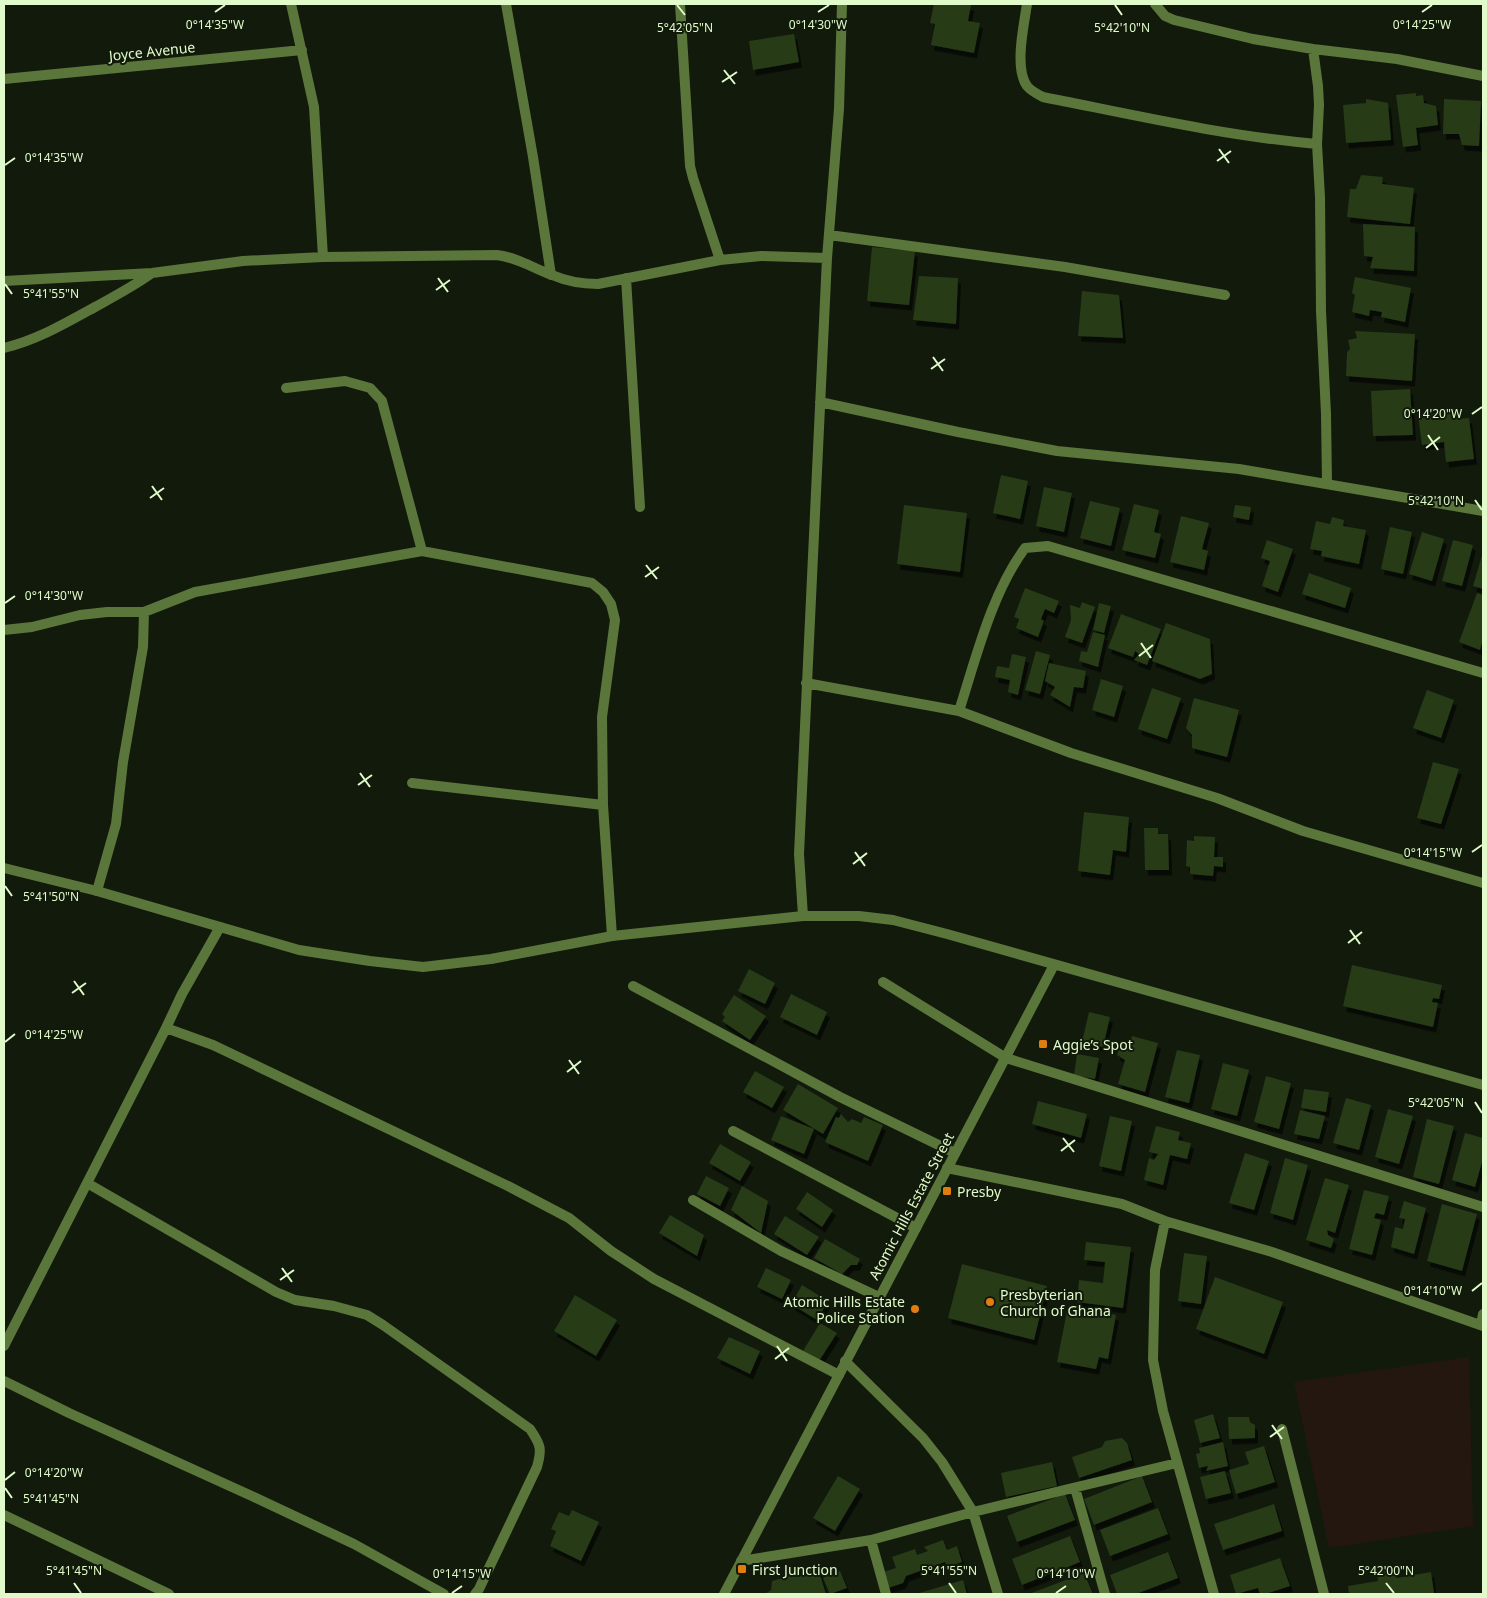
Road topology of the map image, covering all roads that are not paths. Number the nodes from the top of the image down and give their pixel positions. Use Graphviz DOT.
graph roads {
  1 [pos="295,4"];
  2 [pos="506,4"];
  3 [pos="680,4"];
  4 [pos="842,4"];
  5 [pos="1027,4"];
  6 [pos="1155,4"];
  7 [pos="1313,49"];
  8 [pos="302,50"];
  9 [pos="1483,76"];
  10 [pos="4,79"];
  11 [pos="1317,144"];
  12 [pos="829,234"];
  13 [pos="323,257"];
  14 [pos="827,258"];
  15 [pos="720,260"];
  16 [pos="152,272"];
  17 [pos="551,275"];
  18 [pos="626,278"];
  19 [pos="4,281"];
  20 [pos="1225,295"];
  21 [pos="4,348"];
  22 [pos="286,388"];
  23 [pos="820,402"];
  24 [pos="1326,484"];
  25 [pos="640,507"];
  26 [pos="1483,511"];
  27 [pos="422,551"];
  28 [pos="144,612"];
  29 [pos="4,630"];
  30 [pos="1483,673"];
  31 [pos="806,682"];
  32 [pos="959,711"];
  33 [pos="412,783"];
  34 [pos="603,805"];
  35 [pos="4,868"];
  36 [pos="1483,883"];
  37 [pos="97,891"];
  38 [pos="803,916"];
  39 [pos="220,927"];
  40 [pos="612,936"];
  41 [pos="1054,965"];
  42 [pos="883,982"];
  43 [pos="633,986"];
  44 [pos="166,1028"];
  45 [pos="1006,1058"];
  46 [pos="1483,1085"];
  47 [pos="733,1131"];
  48 [pos="955,1153"];
  49 [pos="947,1168"];
  50 [pos="86,1183"];
  51 [pos="693,1200"];
  52 [pos="1483,1207"];
  53 [pos="1165,1220"];
  54 [pos="916,1228"];
  55 [pos="879,1297"];
  56 [pos="1483,1314"];
  57 [pos="1482,1325"];
  58 [pos="4,1346"];
  59 [pos="846,1361"];
  60 [pos="838,1375"];
  61 [pos="4,1381"];
  62 [pos="1282,1428"];
  63 [pos="1177,1462"];
  64 [pos="1076,1488"];
  65 [pos="973,1512"];
  66 [pos="4,1515"];
  67 [pos="871,1540"];
  68 [pos="741,1561"];
  69 [pos="169,1594"];
  70 [pos="444,1594"];
  71 [pos="475,1594"];
  72 [pos="724,1594"];
  73 [pos="886,1594"];
  74 [pos="998,1594"];
  75 [pos="1105,1594"];
  76 [pos="1214,1594"];
  77 [pos="1324,1594"];
  1 -- 8 [label="street"];
  2 -- 17 [label="street"];
  3 -- 15 [label="street"];
  4 -- 12 [label="street"];
  5 -- 11 [label="street"];
  6 -- 7 [label="street"];
  7 -- 9 [label="street"];
  7 -- 11 [label="street"];
  8 -- 10 [label="street, Joyce Avenue"];
  8 -- 13 [label="street"];
  11 -- 24 [label="street"];
  12 -- 14 [label="street"];
  12 -- 20 [label="street"];
  13 -- 16 [label="street"];
  13 -- 17 [label="street"];
  14 -- 15 [label="street"];
  14 -- 23 [label="street"];
  15 -- 18 [label="street"];
  16 -- 19 [label="street"];
  16 -- 21 [label="street"];
  17 -- 18 [label="street"];
  18 -- 25 [label="street"];
  22 -- 27 [label="street"];
  23 -- 24 [label="street"];
  23 -- 31 [label="street"];
  24 -- 26 [label="street"];
  27 -- 28 [label="street"];
  27 -- 34 [label="street"];
  28 -- 29 [label="street"];
  28 -- 37 [label="street"];
  30 -- 32 [label="street"];
  31 -- 32 [label="street"];
  31 -- 38 [label="street"];
  32 -- 36 [label="street"];
  33 -- 34 [label="street"];
  34 -- 40 [label="street"];
  35 -- 37 [label="street"];
  37 -- 39 [label="street"];
  38 -- 40 [label="street"];
  38 -- 41 [label="street"];
  39 -- 40 [label="street"];
  39 -- 44 [label="street"];
  41 -- 45 [label="street, Atomic Hills Estate Street"];
  41 -- 46 [label="street"];
  42 -- 45 [label="street"];
  43 -- 48 [label="street"];
  44 -- 50 [label="street"];
  44 -- 60 [label="street"];
  45 -- 48 [label="street, Atomic Hills Estate Street"];
  45 -- 52 [label="street"];
  47 -- 54 [label="street"];
  48 -- 49 [label="street, Atomic Hills Estate Street"];
  49 -- 53 [label="street"];
  49 -- 54 [label="street, Atomic Hills Estate Street"];
  50 -- 58 [label="street"];
  50 -- 71 [label="street"];
  51 -- 55 [label="street"];
  53 -- 57 [label="street"];
  53 -- 63 [label="street"];
  54 -- 55 [label="street, Atomic Hills Estate Street"];
  55 -- 59 [label="street, Atomic Hills Estate Street"];
  56 -- 57 [label="street"];
  59 -- 60 [label="street, Atomic Hills Estate Street"];
  59 -- 65 [label="street"];
  60 -- 68 [label="street, Atomic Hills Estate Street"];
  61 -- 70 [label="street"];
  62 -- 77 [label="street"];
  63 -- 64 [label="street"];
  63 -- 76 [label="street"];
  64 -- 65 [label="street"];
  64 -- 75 [label="street"];
  65 -- 67 [label="street"];
  65 -- 74 [label="street"];
  66 -- 69 [label="street"];
  67 -- 68 [label="street"];
  67 -- 73 [label="street"];
  68 -- 72 [label="street, Atomic Hills Estate Street"];
}
